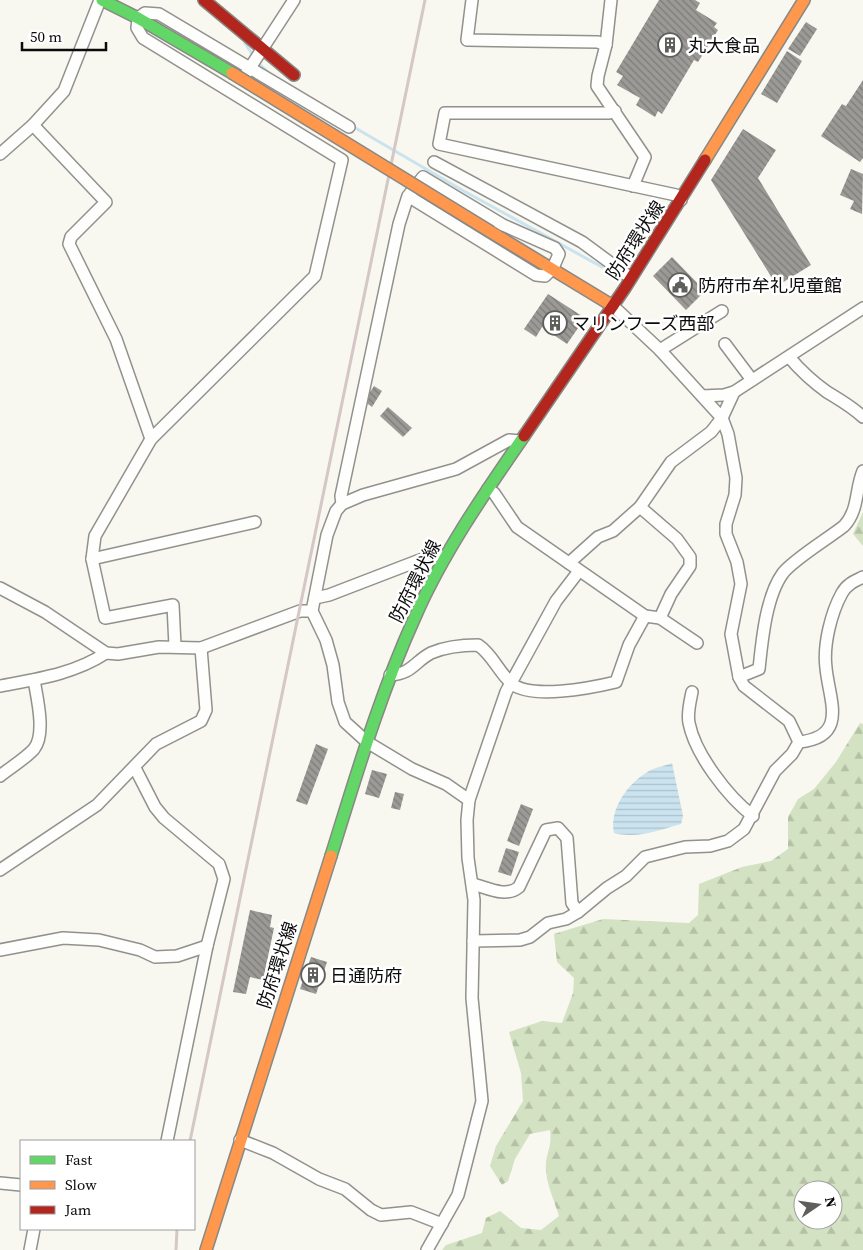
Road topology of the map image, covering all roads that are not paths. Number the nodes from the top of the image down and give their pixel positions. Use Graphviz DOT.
graph roads {
  1 [pos="101,0"];
  2 [pos="204,0"];
  3 [pos="294,0"];
  4 [pos="472,0"];
  5 [pos="612,0"];
  6 [pos="804,0"];
  7 [pos="138,18"];
  8 [pos="606,45"];
  9 [pos="261,49"];
  10 [pos="249,69"];
  11 [pos="294,75"];
  12 [pos="232,94"];
  13 [pos="615,111"];
  14 [pos="33,125"];
  15 [pos="349,127"];
  16 [pos="439,144"];
  17 [pos="0,154"];
  18 [pos="428,169"];
  19 [pos="633,186"];
  20 [pos="408,196"];
  21 [pos="681,200"];
  22 [pos="553,268"];
  23 [pos="631,278"];
  24 [pos="613,306"];
  25 [pos="863,308"];
  26 [pos="722,311"];
  27 [pos="726,344"];
  28 [pos="660,350"];
  29 [pos="789,357"];
  30 [pos="752,380"];
  31 [pos="734,392"];
  32 [pos="702,396"];
  33 [pos="863,417"];
  34 [pos="722,418"];
  35 [pos="151,439"];
  36 [pos="520,442"];
  37 [pos="863,471"];
  38 [pos="488,489"];
  39 [pos="342,504"];
  40 [pos="640,507"];
  41 [pos="255,522"];
  42 [pos="445,557"];
  43 [pos="92,559"];
  44 [pos="569,563"];
  45 [pos="578,571"];
  46 [pos="863,577"];
  47 [pos="0,588"];
  48 [pos="315,598"];
  49 [pos="312,611"];
  50 [pos="645,616"];
  51 [pos="660,618"];
  52 [pos="697,643"];
  53 [pos="175,646"];
  54 [pos="202,648"];
  55 [pos="106,653"];
  56 [pos="390,675"];
  57 [pos="739,677"];
  58 [pos="34,680"];
  59 [pos="510,682"];
  60 [pos="0,686"];
  61 [pos="692,692"];
  62 [pos="367,742"];
  63 [pos="799,742"];
  64 [pos="135,768"];
  65 [pos="0,776"];
  66 [pos="469,800"];
  67 [pos="753,816"];
  68 [pos="0,870"];
  69 [pos="473,884"];
  70 [pos="578,912"];
  71 [pos="473,941"];
  72 [pos="207,946"];
  73 [pos="0,950"];
  74 [pos="167,1140"];
  75 [pos="240,1140"];
  76 [pos="0,1183"];
  77 [pos="20,1185"];
  78 [pos="442,1224"];
  79 [pos="34,1230"];
  80 [pos="30,1250"];
  81 [pos="206,1250"];
  82 [pos="427,1250"];
  1 -- 7 [label="main road"];
  1 -- 14 [label="street"];
  2 -- 9 [label="main road"];
  3 -- 9 [label="street"];
  4 -- 8 [label="street"];
  5 -- 8 [label="street"];
  6 -- 21 [label="main road, 防府環状線"];
  7 -- 10 [label="street"];
  7 -- 12 [label="street"];
  7 -- 22 [label="main road, bridge"];
  8 -- 13 [label="street"];
  9 -- 10 [label="street"];
  9 -- 11 [label="main road"];
  10 -- 12 [label="street"];
  10 -- 15 [label="street"];
  12 -- 35 [label="street"];
  13 -- 16 [label="street"];
  13 -- 19 [label="street"];
  14 -- 17 [label="street"];
  14 -- 35 [label="street"];
  16 -- 18 [label="street"];
  16 -- 19 [label="street"];
  18 -- 20 [label="street"];
  18 -- 22 [label="street"];
  18 -- 23 [label="street"];
  19 -- 21 [label="street"];
  20 -- 22 [label="street"];
  20 -- 39 [label="street"];
  21 -- 23 [label="main road, 防府環状線"];
  22 -- 24 [label="main road"];
  23 -- 24 [label="main road, 防府環状線"];
  24 -- 28 [label="street"];
  24 -- 36 [label="main road, 防府環状線"];
  25 -- 29 [label="street"];
  26 -- 28 [label="street"];
  27 -- 30 [label="street"];
  28 -- 32 [label="street"];
  29 -- 30 [label="street"];
  29 -- 33 [label="street"];
  30 -- 31 [label="street"];
  31 -- 32 [label="street"];
  31 -- 34 [label="street"];
  32 -- 34 [label="street"];
  34 -- 40 [label="street"];
  34 -- 57 [label="street"];
  35 -- 43 [label="street"];
  36 -- 38 [label="main road, 防府環状線"];
  36 -- 39 [label="street"];
  37 -- 57 [label="street"];
  38 -- 42 [label="main road, 防府環状線"];
  38 -- 44 [label="street"];
  39 -- 48 [label="street"];
  40 -- 44 [label="street"];
  40 -- 51 [label="street"];
  41 -- 43 [label="street"];
  42 -- 48 [label="street"];
  42 -- 56 [label="main road, 防府環状線"];
  43 -- 53 [label="street"];
  44 -- 45 [label="street"];
  45 -- 50 [label="street"];
  45 -- 59 [label="street"];
  46 -- 63 [label="street"];
  47 -- 55 [label="street"];
  48 -- 49 [label="street"];
  49 -- 54 [label="street"];
  49 -- 62 [label="street"];
  50 -- 51 [label="street"];
  50 -- 59 [label="street"];
  51 -- 52 [label="street"];
  53 -- 54 [label="street"];
  53 -- 55 [label="street"];
  54 -- 64 [label="street"];
  55 -- 58 [label="street"];
  56 -- 59 [label="street"];
  56 -- 62 [label="main road, 防府環状線"];
  57 -- 63 [label="street"];
  58 -- 60 [label="street"];
  58 -- 65 [label="street"];
  59 -- 66 [label="street"];
  61 -- 67 [label="street"];
  62 -- 66 [label="street"];
  62 -- 75 [label="main road, 防府環状線"];
  63 -- 67 [label="street"];
  64 -- 68 [label="street"];
  64 -- 72 [label="street"];
  66 -- 69 [label="street"];
  67 -- 70 [label="street"];
  69 -- 70 [label="street"];
  69 -- 71 [label="street"];
  70 -- 71 [label="street"];
  71 -- 78 [label="street"];
  72 -- 73 [label="street"];
  72 -- 74 [label="street"];
  75 -- 78 [label="street"];
  75 -- 81 [label="main road, 防府環状線"];
  76 -- 77 [label="street"];
  78 -- 82 [label="street"];
  79 -- 80 [label="street"];
}
